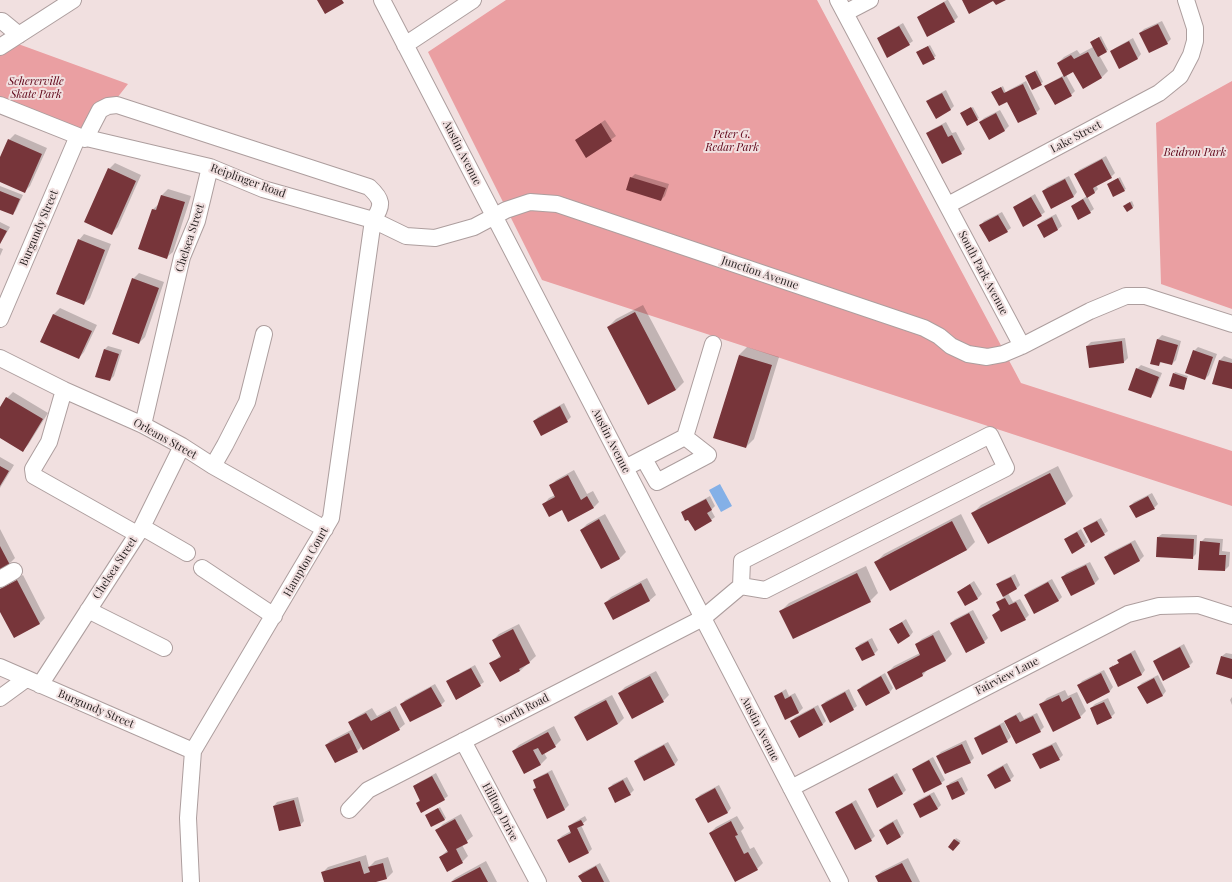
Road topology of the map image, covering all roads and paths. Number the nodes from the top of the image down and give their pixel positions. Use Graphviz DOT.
graph roads {
  1 [pos="73,0"];
  2 [pos="382,0"];
  3 [pos="473,0"];
  4 [pos="870,0"];
  5 [pos="1186,0"];
  6 [pos="841,7"];
  7 [pos="0,21"];
  8 [pos="19,35"];
  9 [pos="405,45"];
  10 [pos="0,47"];
  11 [pos="0,105"];
  12 [pos="82,138"];
  13 [pos="210,167"];
  14 [pos="948,205"];
  15 [pos="494,216"];
  16 [pos="373,220"];
  17 [pos="0,319"];
  18 [pos="1232,324"];
  19 [pos="264,334"];
  20 [pos="713,344"];
  21 [pos="1022,346"];
  22 [pos="0,358"];
  23 [pos="64,390"];
  24 [pos="143,425"];
  25 [pos="685,437"];
  26 [pos="182,446"];
  27 [pos="644,459"];
  28 [pos="213,466"];
  29 [pos="625,468"];
  30 [pos="325,529"];
  31 [pos="140,530"];
  32 [pos="187,553"];
  33 [pos="202,568"];
  34 [pos="14,571"];
  35 [pos="0,579"];
  36 [pos="741,586"];
  37 [pos="88,610"];
  38 [pos="274,616"];
  39 [pos="1232,616"];
  40 [pos="703,618"];
  41 [pos="164,648"];
  42 [pos="0,667"];
  43 [pos="33,682"];
  44 [pos="0,698"];
  45 [pos="463,741"];
  46 [pos="193,751"];
  47 [pos="791,788"];
  48 [pos="349,810"];
  49 [pos="191,882"];
  50 [pos="538,882"];
  51 [pos="840,882"];
  1 -- 8 [label="street"];
  2 -- 9 [label="street, Austin Avenue"];
  3 -- 9 [label="street"];
  4 -- 6 [label="street"];
  5 -- 14 [label="street, Lake Street"];
  6 -- 14 [label="street, South Park Avenue"];
  7 -- 8 [label="street"];
  8 -- 10 [label="street"];
  9 -- 15 [label="street, Austin Avenue"];
  11 -- 12 [label="street, Reiplinger Road"];
  12 -- 13 [label="street, Reiplinger Road"];
  12 -- 16 [label="street, Burgundy Street"];
  12 -- 17 [label="street, Burgundy Street"];
  13 -- 16 [label="street, Reiplinger Road"];
  13 -- 24 [label="street, Chelsea Street"];
  14 -- 21 [label="street, South Park Avenue"];
  15 -- 16 [label="street, Reiplinger Road"];
  15 -- 21 [label="street, Junction Avenue"];
  15 -- 29 [label="street, Austin Avenue"];
  16 -- 30 [label="street, Hampton Court"];
  18 -- 21 [label="street"];
  19 -- 28 [label="street"];
  20 -- 25 [label="street"];
  22 -- 23 [label="street, Orleans Street"];
  23 -- 24 [label="street, Orleans Street"];
  23 -- 31 [label="street"];
  24 -- 26 [label="street, Orleans Street"];
  25 -- 27 [label="street"];
  25 -- 27 [label="street"];
  26 -- 28 [label="street, Orleans Street"];
  26 -- 31 [label="street, Chelsea Street"];
  27 -- 29 [label="street"];
  28 -- 30 [label="street, Orleans Street"];
  29 -- 40 [label="street, Austin Avenue"];
  30 -- 38 [label="street, Hampton Court"];
  31 -- 32 [label="street"];
  31 -- 37 [label="street, Chelsea Street"];
  33 -- 38 [label="street"];
  34 -- 35 [label="street"];
  36 -- 36 [label="street"];
  36 -- 40 [label="street, North Road"];
  37 -- 41 [label="street"];
  37 -- 43 [label="street, Chelsea Street"];
  38 -- 46 [label="street, Hampton Court"];
  39 -- 47 [label="street, Fairview Lane"];
  40 -- 45 [label="street, North Road"];
  40 -- 47 [label="street, Austin Avenue"];
  42 -- 43 [label="street, Burgundy Street"];
  43 -- 44 [label="street"];
  43 -- 46 [label="street, Burgundy Street"];
  45 -- 48 [label="street, North Road"];
  45 -- 50 [label="street, Hilltop Drive"];
  46 -- 49 [label="street, Hampton Court"];
  47 -- 51 [label="street, Austin Avenue"];
}
